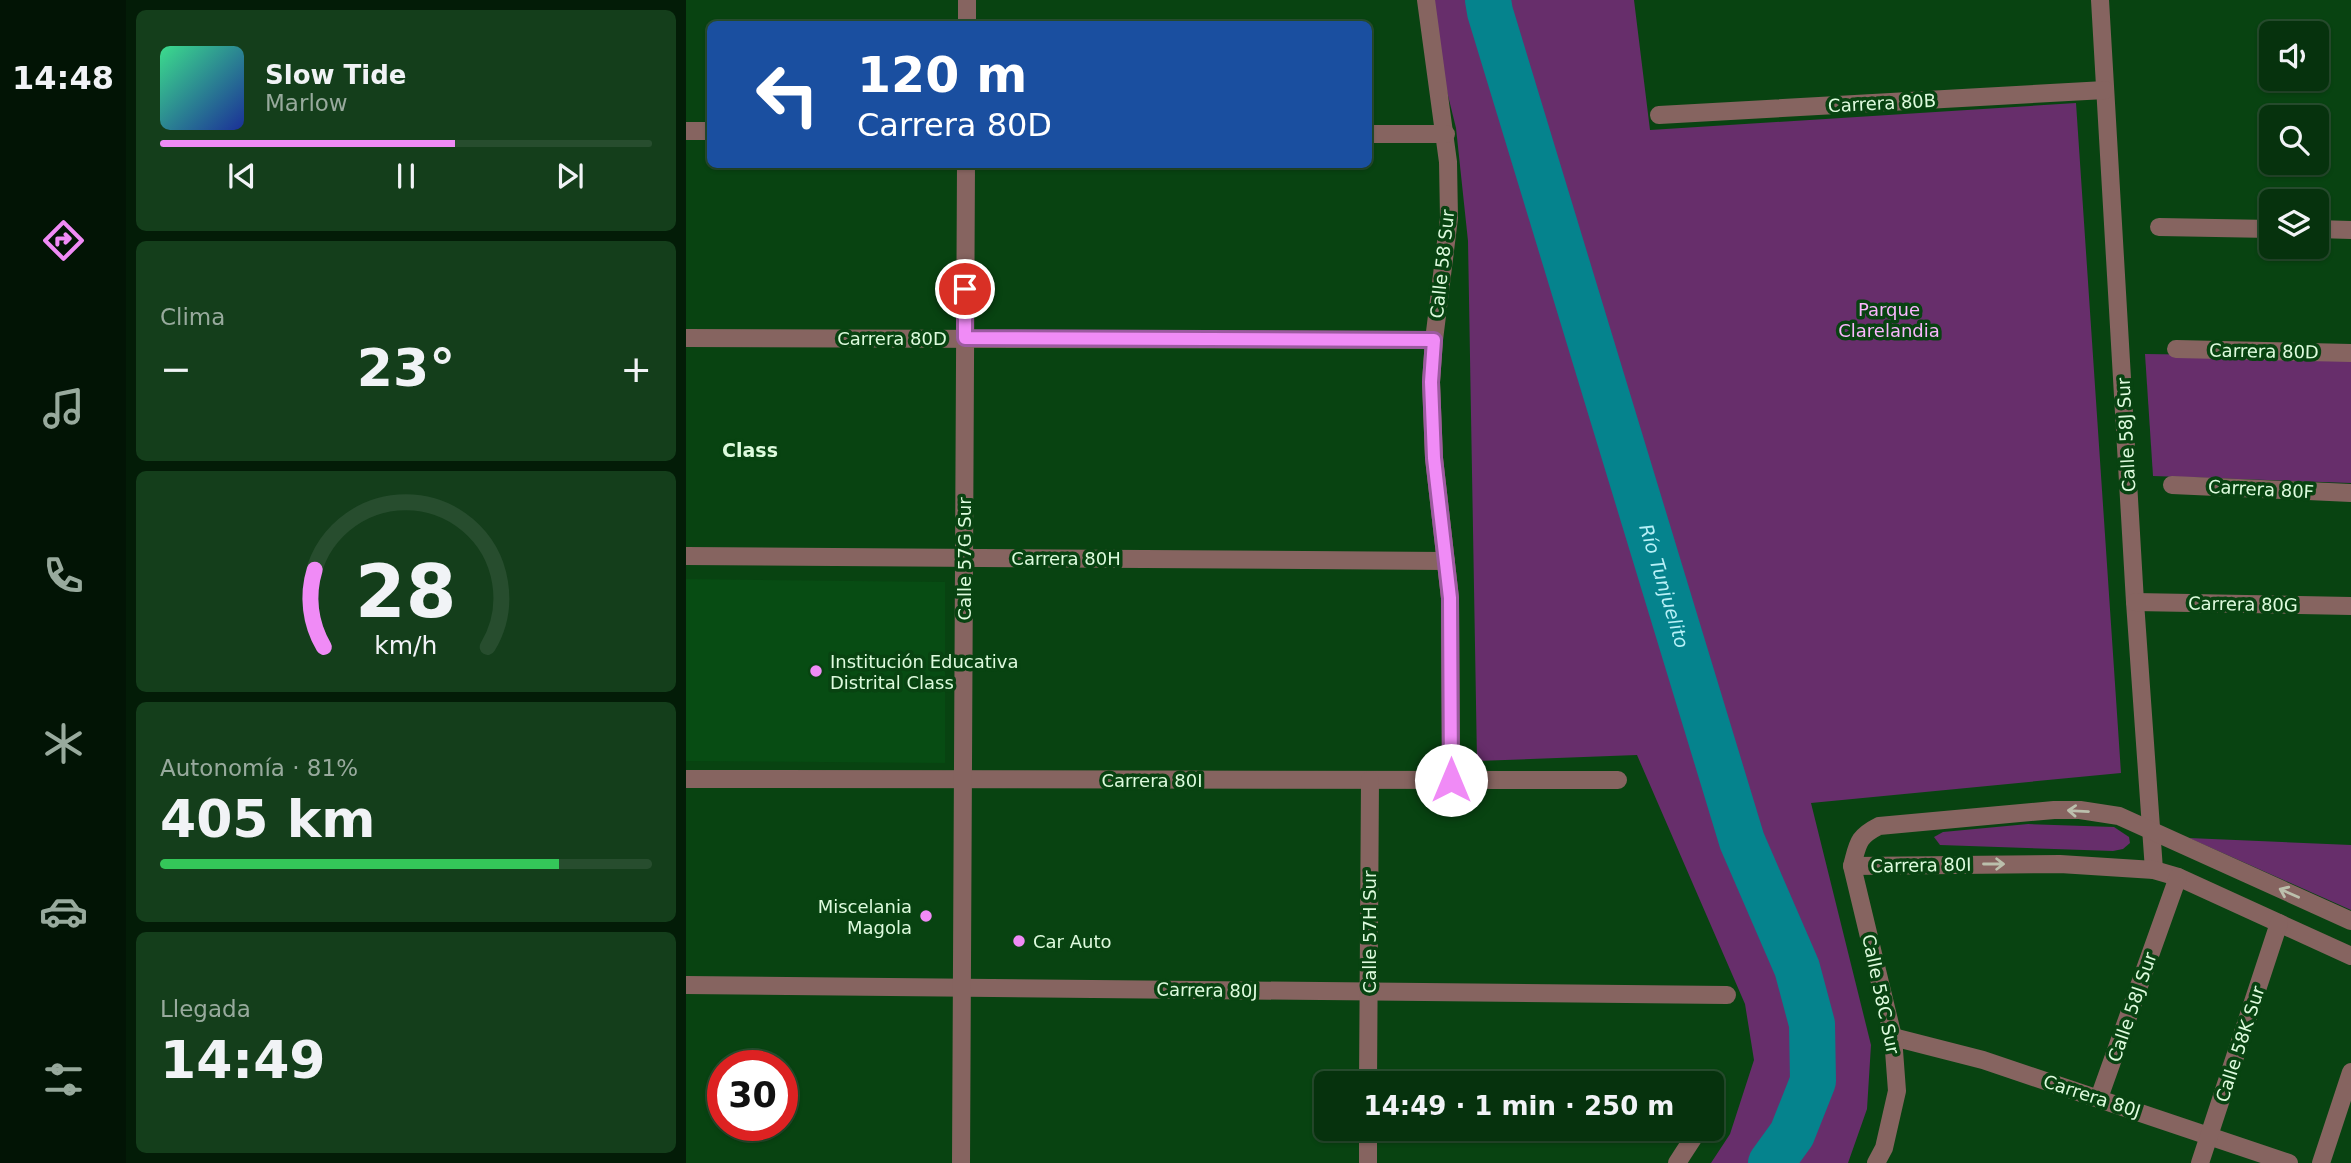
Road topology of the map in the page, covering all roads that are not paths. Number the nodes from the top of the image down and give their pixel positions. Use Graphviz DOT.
graph roads {
  1 [pos="967,0"];
  2 [pos="1426,0"];
  3 [pos="2100,0"];
  4 [pos="967,21"];
  5 [pos="2105,90"];
  6 [pos="1659,115"];
  7 [pos="686,131"];
  8 [pos="707,131"];
  9 [pos="1372,134"];
  10 [pos="1446,134"];
  11 [pos="966,168"];
  12 [pos="2159,227"];
  13 [pos="2259,229"];
  14 [pos="2329,229"];
  15 [pos="2351,230"];
  16 [pos="686,338"];
  17 [pos="965,338"];
  18 [pos="1434,340"];
  19 [pos="2176,349"];
  20 [pos="2351,353"];
  21 [pos="2172,485"];
  22 [pos="2351,494"];
  23 [pos="686,555"];
  24 [pos="964,558"];
  25 [pos="1446,561"];
  26 [pos="2135,602"];
  27 [pos="2351,606"];
  28 [pos="686,779"];
  29 [pos="963,779"];
  30 [pos="1370,780"];
  31 [pos="1451,780"];
  32 [pos="1618,780"];
  33 [pos="2152,830"];
  34 [pos="1852,866"];
  35 [pos="2154,870"];
  36 [pos="2178,877"];
  37 [pos="2351,921"];
  38 [pos="2279,923"];
  39 [pos="2351,956"];
  40 [pos="686,985"];
  41 [pos="962,988"];
  42 [pos="1369,992"];
  43 [pos="1727,995"];
  44 [pos="1893,1037"];
  45 [pos="1368,1071"];
  46 [pos="2351,1072"];
  47 [pos="2099,1098"];
  48 [pos="2211,1135"];
  49 [pos="1368,1141"];
  50 [pos="1691,1141"];
  51 [pos="961,1163"];
  52 [pos="1368,1163"];
  53 [pos="1677,1163"];
  54 [pos="1876,1163"];
  55 [pos="2200,1163"];
  56 [pos="2289,1163"];
  57 [pos="2321,1163"];
  1 -- 4 [label="street"];
  2 -- 10 [label="street, Calle 58 Sur"];
  3 -- 5 [label="street, Calle 58J Sur"];
  5 -- 6 [label="street, Carrera 80B"];
  5 -- 26 [label="street, Calle 58J Sur"];
  7 -- 8 [label="street"];
  9 -- 10 [label="street"];
  10 -- 18 [label="street, Calle 58 Sur"];
  11 -- 17 [label="street, Calle 57G Sur"];
  12 -- 13 [label="street"];
  14 -- 15 [label="street"];
  16 -- 17 [label="street, Carrera 80D"];
  17 -- 18 [label="street, Carrera 80D"];
  17 -- 24 [label="street, Calle 57G Sur"];
  18 -- 25 [label="street, Calle 58 Sur"];
  19 -- 20 [label="street, Carrera 80D"];
  21 -- 22 [label="street, Carrera 80F"];
  23 -- 24 [label="street, Carrera 80H"];
  24 -- 25 [label="street, Carrera 80H"];
  24 -- 29 [label="street, Calle 57G Sur"];
  25 -- 31 [label="street, Calle 58 Sur"];
  26 -- 27 [label="street, Carrera 80G"];
  26 -- 33 [label="street, Calle 58J Sur"];
  28 -- 29 [label="street, Carrera 80I"];
  29 -- 30 [label="street, Carrera 80I"];
  29 -- 41 [label="street, Calle 57G Sur"];
  30 -- 31 [label="street, Carrera 80I"];
  30 -- 42 [label="street, Calle 57H Sur"];
  31 -- 32 [label="street, Carrera 80I"];
  33 -- 34 [label="street, Carrera 80I, one-way"];
  33 -- 35 [label="street, Calle 58J Sur"];
  37 -- 33 [label="street, Carrera 80I, one-way"];
  34 -- 35 [label="street, Carrera 80I, one-way"];
  34 -- 44 [label="street, Calle 58C Sur"];
  35 -- 36 [label="street, Carrera 80I"];
  36 -- 38 [label="street, Carrera 80I"];
  36 -- 47 [label="street, Calle 58J Sur"];
  38 -- 39 [label="street, Carrera 80I"];
  38 -- 48 [label="street, Calle 58K Sur"];
  40 -- 41 [label="street, Carrera 80J"];
  41 -- 42 [label="street, Carrera 80J"];
  41 -- 51 [label="street, Calle 57G Sur"];
  42 -- 43 [label="street, Carrera 80J"];
  42 -- 45 [label="street, Calle 57H Sur"];
  44 -- 47 [label="street, Carrera 80J"];
  44 -- 54 [label="street, Calle 58C Sur"];
  46 -- 57 [label="street"];
  47 -- 48 [label="street, Carrera 80J"];
  48 -- 55 [label="street, Calle 58K Sur"];
  48 -- 56 [label="street, Carrera 80J"];
  49 -- 52 [label="street"];
  50 -- 53 [label="street"];
}
